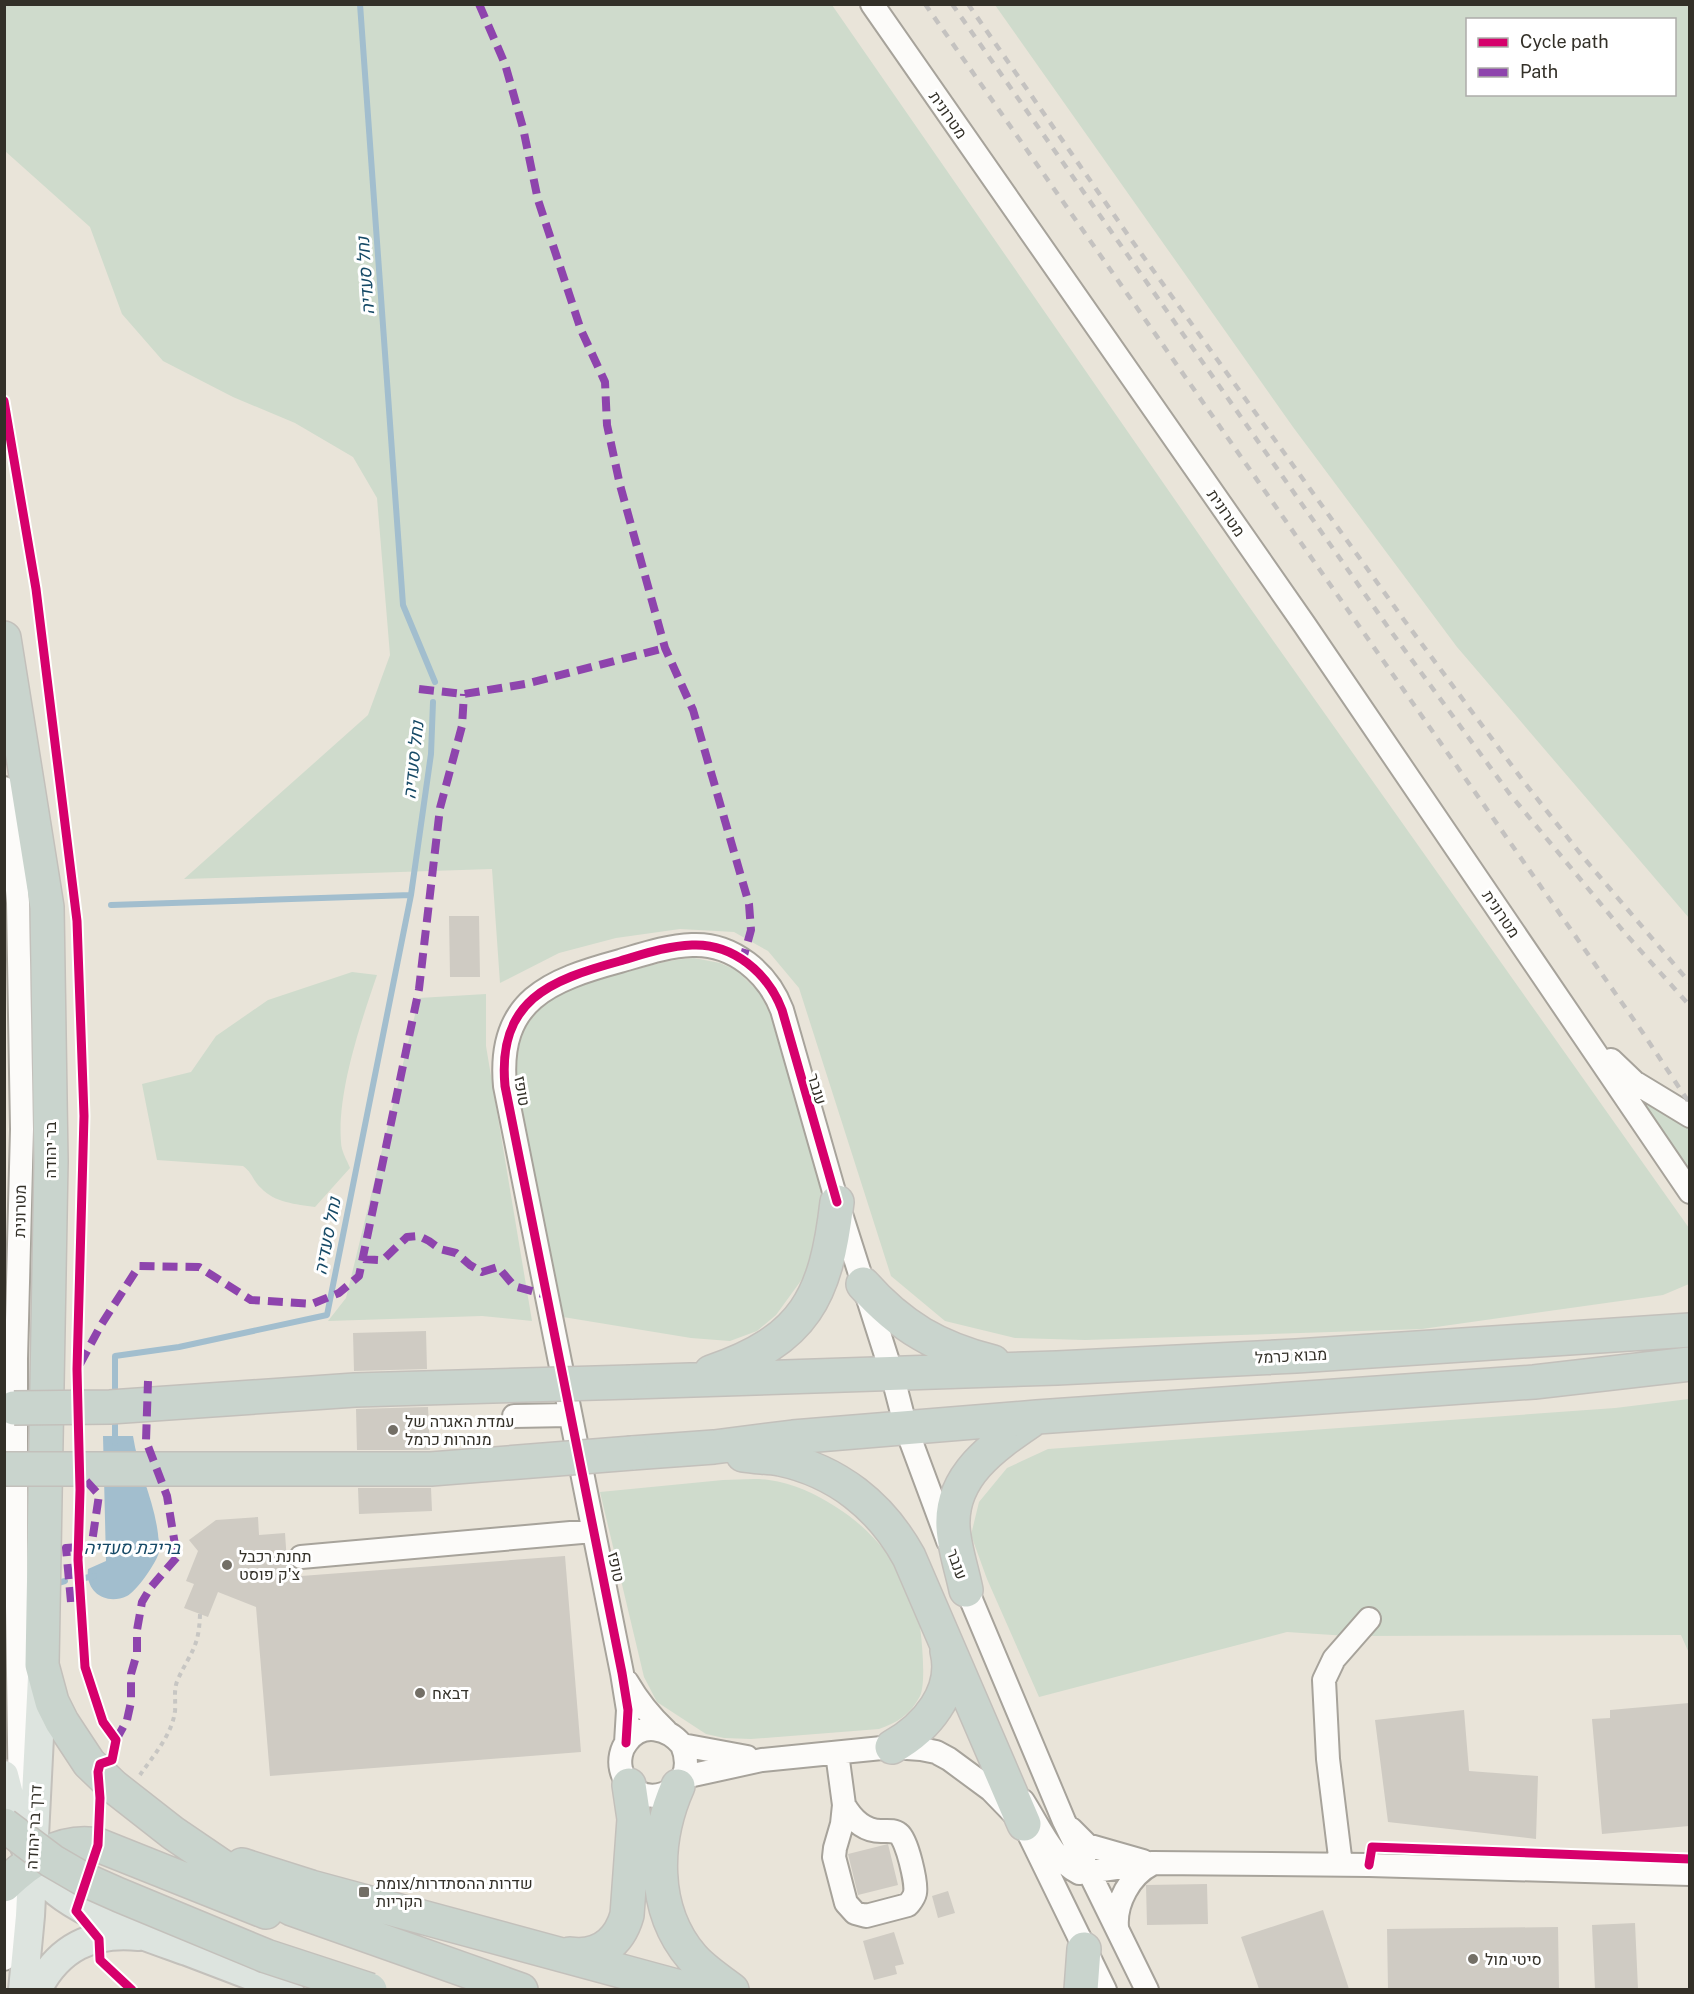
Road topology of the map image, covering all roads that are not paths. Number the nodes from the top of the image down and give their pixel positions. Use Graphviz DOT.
graph roads {
  1 [pos="872,4"];
  2 [pos="5,639"];
  3 [pos="4,788"];
  4 [pos="1577,1025"];
  5 [pos="1689,1116"];
  6 [pos="1689,1192"];
  7 [pos="837,1202"];
  8 [pos="863,1284"];
  9 [pos="1689,1330"];
  10 [pos="1689,1364"];
  11 [pos="1021,1370"];
  12 [pos="892,1374"];
  13 [pos="685,1381"];
  14 [pos="4,1408"];
  15 [pos="570,1415"];
  16 [pos="514,1416"];
  17 [pos="1037,1417"];
  18 [pos="906,1428"];
  19 [pos="681,1449"];
  20 [pos="4,1469"];
  21 [pos="593,1531"];
  22 [pos="301,1557"];
  23 [pos="966,1590"];
  24 [pos="1369,1619"];
  25 [pos="945,1640"];
  26 [pos="42,1665"];
  27 [pos="622,1672"];
  28 [pos="674,1738"];
  29 [pos="626,1743"];
  30 [pos="892,1747"];
  31 [pos="992,1750"];
  32 [pos="837,1753"];
  33 [pos="762,1760"];
  34 [pos="4,1775"];
  35 [pos="681,1781"];
  36 [pos="628,1785"];
  37 [pos="844,1805"];
  38 [pos="1064,1821"];
  39 [pos="1024,1824"];
  40 [pos="173,1833"];
  41 [pos="15,1855"];
  42 [pos="1153,1863"];
  43 [pos="1341,1865"];
  44 [pos="1090,1873"];
  45 [pos="1689,1874"];
  46 [pos="1117,1928"];
  47 [pos="352,1931"];
  48 [pos="147,1937"];
  49 [pos="1084,1949"];
  50 [pos="558,1953"];
  51 [pos="4,1959"];
  52 [pos="23,1989"];
  53 [pos="37,1989"];
  54 [pos="289,1989"];
  55 [pos="370,1989"];
  56 [pos="521,1989"];
  57 [pos="691,1989"];
  58 [pos="732,1989"];
  59 [pos="1081,1989"];
  60 [pos="1105,1989"];
  61 [pos="1146,1989"];
  1 -- 4 [label="street, מטרונית"];
  2 -- 26 [label="highway, בר יהודה"];
  3 -- 41 [label="street, מטרונית"];
  4 -- 5 [label="street, מטרונית"];
  4 -- 6 [label="street, מטרונית"];
  7 -- 8 [label="street, ענבר"];
  7 -- 13 [label="highway"];
  7 -- 15 [label="street, טופז"];
  8 -- 11 [label="highway"];
  8 -- 12 [label="street, ענבר"];
  9 -- 11 [label="highway, מבוא כרמל"];
  10 -- 17 [label="highway"];
  11 -- 12 [label="highway, מבוא כרמל"];
  12 -- 13 [label="highway, מבוא כרמל"];
  12 -- 18 [label="street, ענבר"];
  13 -- 14 [label="highway, מבוא כרמל, bridge"];
  15 -- 16 [label="street"];
  15 -- 21 [label="street, טופז"];
  17 -- 18 [label="highway"];
  17 -- 23 [label="highway"];
  18 -- 19 [label="highway"];
  18 -- 23 [label="street, ענבר"];
  19 -- 20 [label="highway, bridge"];
  19 -- 25 [label="highway"];
  21 -- 22 [label="street"];
  21 -- 27 [label="street, טופז"];
  23 -- 38 [label="street, ענבר"];
  24 -- 43 [label="street"];
  25 -- 30 [label="highway"];
  25 -- 31 [label="highway"];
  26 -- 40 [label="highway, בר יהודה"];
  26 -- 41 [label="main road, דרך בר יהודה"];
  27 -- 28 [label="street"];
  27 -- 29 [label="street"];
  28 -- 29 [label="street"];
  28 -- 33 [label="street"];
  28 -- 35 [label="street"];
  29 -- 36 [label="street"];
  30 -- 32 [label="street"];
  30 -- 39 [label="street"];
  31 -- 39 [label="highway"];
  31 -- 44 [label="street"];
  32 -- 33 [label="street"];
  32 -- 37 [label="street"];
  33 -- 35 [label="street"];
  34 -- 41 [label="main road"];
  35 -- 36 [label="street"];
  35 -- 58 [label="highway"];
  36 -- 50 [label="highway"];
  37 -- 37 [label="street"];
  38 -- 42 [label="street"];
  38 -- 44 [label="street, ענבר"];
  39 -- 49 [label="street"];
  40 -- 47 [label="highway"];
  40 -- 50 [label="highway"];
  41 -- 47 [label="highway"];
  41 -- 48 [label="main road"];
  41 -- 51 [label="street, מטרונית"];
  41 -- 52 [label="main road, דרך בר יהודה"];
  41 -- 55 [label="highway, bridge"];
  42 -- 43 [label="street"];
  42 -- 44 [label="street"];
  42 -- 46 [label="street"];
  43 -- 45 [label="street"];
  44 -- 46 [label="street, ענבר"];
  46 -- 61 [label="street, ענבר"];
  47 -- 56 [label="highway"];
  48 -- 53 [label="main road"];
  48 -- 54 [label="main road"];
  49 -- 59 [label="highway"];
  49 -- 60 [label="street"];
  50 -- 57 [label="highway"];
}
